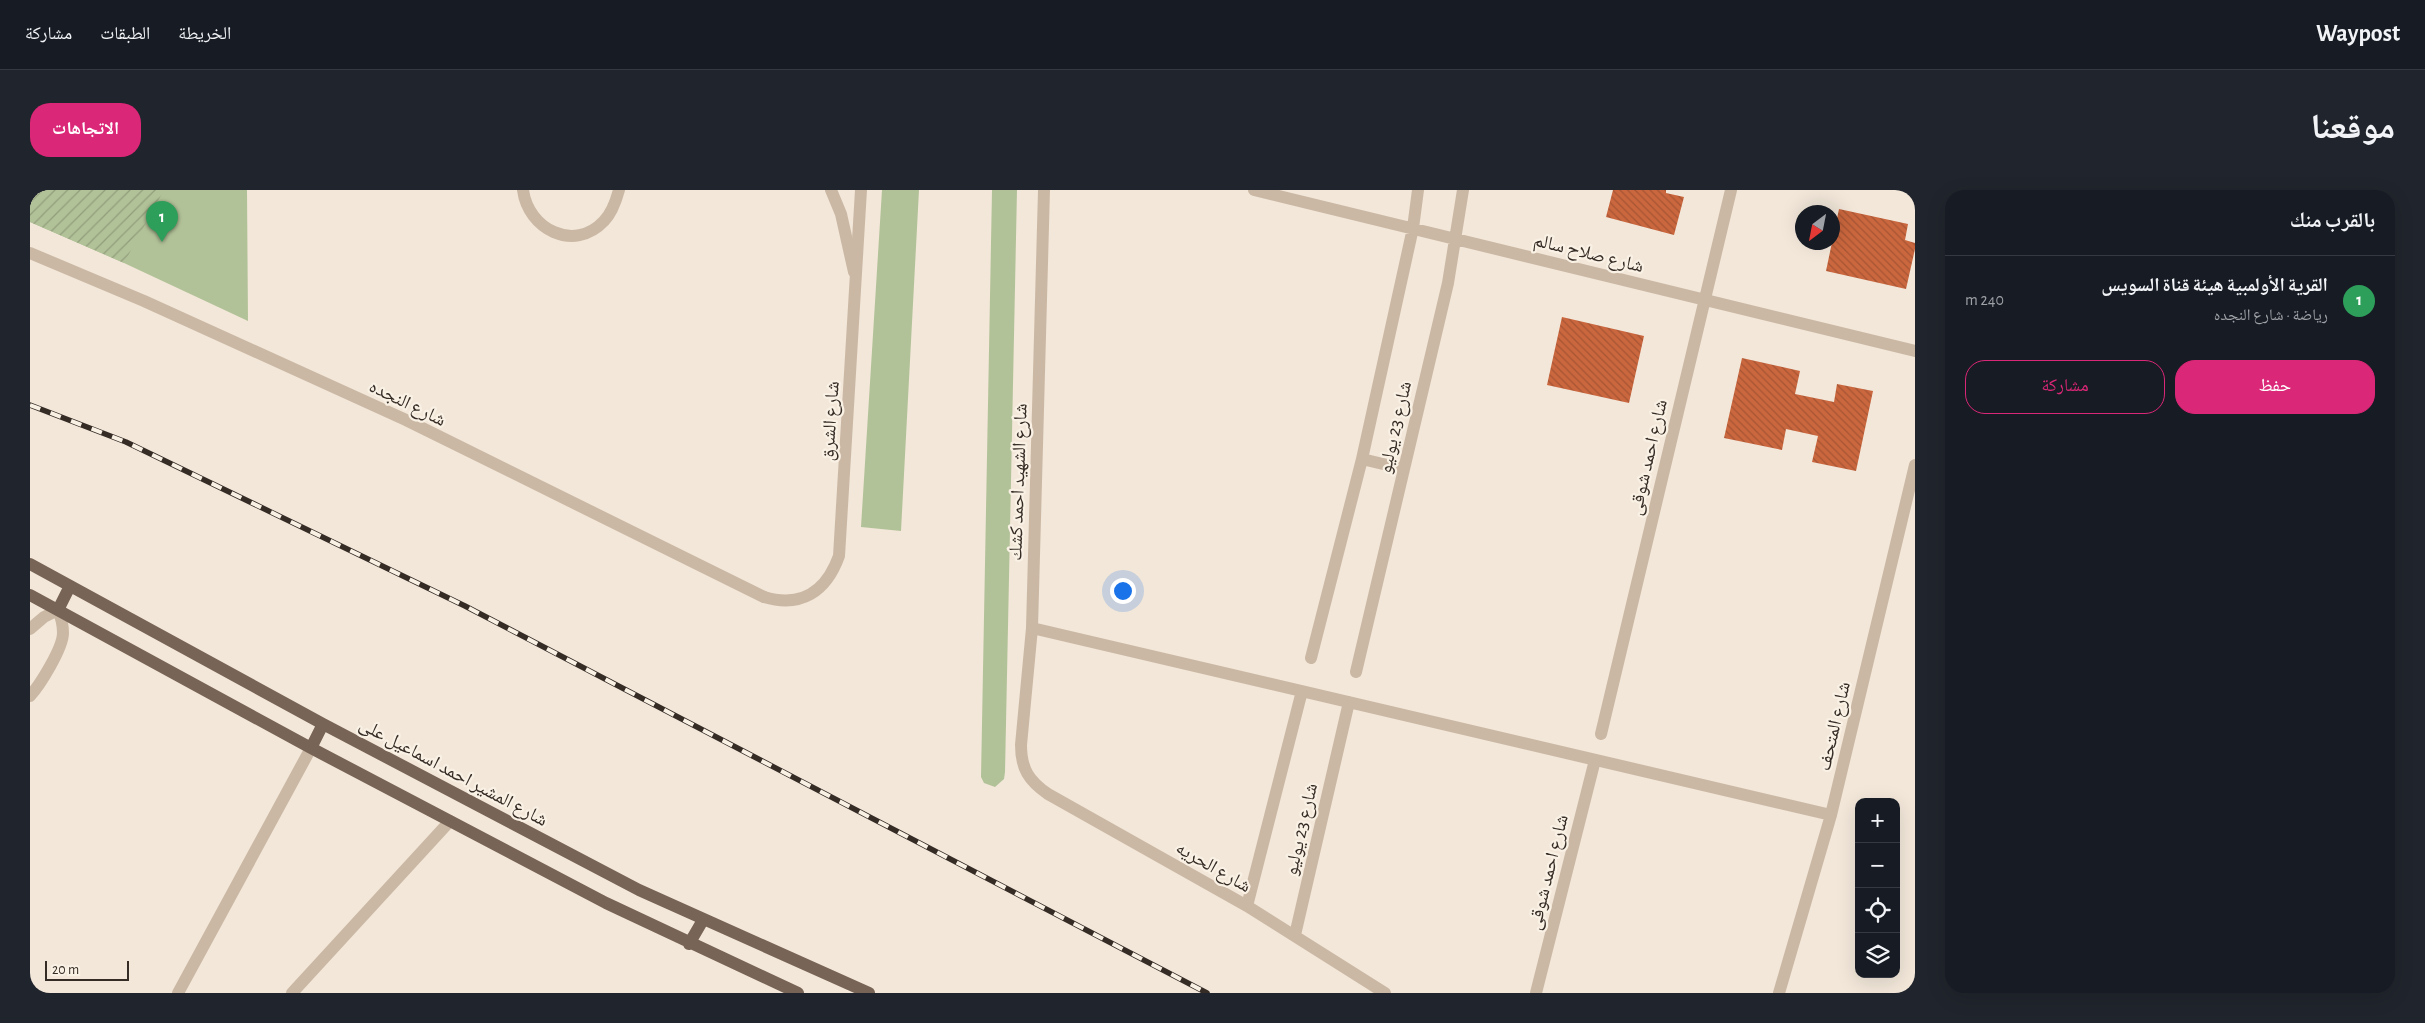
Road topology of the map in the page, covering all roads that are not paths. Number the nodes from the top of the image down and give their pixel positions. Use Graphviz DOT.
graph roads {
  1 [pos="522,190"];
  2 [pos="832,190"];
  3 [pos="862,190"];
  4 [pos="1044,190"];
  5 [pos="1254,190"];
  6 [pos="1418,190"];
  7 [pos="1463,190"];
  8 [pos="1730,190"];
  9 [pos="618,191"];
  10 [pos="1413,228"];
  11 [pos="1456,238"];
  12 [pos="30,253"];
  13 [pos="856,279"];
  14 [pos="1703,300"];
  15 [pos="1915,351"];
  16 [pos="1362,459"];
  17 [pos="1915,465"];
  18 [pos="1404,469"];
  19 [pos="30,564"];
  20 [pos="70,586"];
  21 [pos="30,595"];
  22 [pos="764,597"];
  23 [pos="58,610"];
  24 [pos="1032,628"];
  25 [pos="30,630"];
  26 [pos="1311,658"];
  27 [pos="1356,672"];
  28 [pos="1302,692"];
  29 [pos="30,696"];
  30 [pos="1349,702"];
  31 [pos="323,724"];
  32 [pos="1601,734"];
  33 [pos="311,748"];
  34 [pos="1595,760"];
  35 [pos="1025,773"];
  36 [pos="1831,814"];
  37 [pos="450,821"];
  38 [pos="1247,906"];
  39 [pos="703,920"];
  40 [pos="1295,935"];
  41 [pos="690,944"];
  42 [pos="178,993"];
  43 [pos="292,993"];
  44 [pos="798,993"];
  45 [pos="869,993"];
  46 [pos="1385,993"];
  47 [pos="1536,993"];
  48 [pos="1779,993"];
  1 -- 9 [label="street"];
  2 -- 13 [label="street"];
  3 -- 13 [label="street, شارع الشرق"];
  4 -- 24 [label="street, شارع الشهيد احمد كشك"];
  5 -- 10 [label="street, شارع صلاح سالم"];
  6 -- 10 [label="street, شارع 23 يوليو"];
  7 -- 11 [label="street, شارع 23 يوليو"];
  8 -- 14 [label="street, شارع احمد شوقى"];
  10 -- 11 [label="street, شارع صلاح سالم"];
  10 -- 16 [label="street, شارع 23 يوليو"];
  11 -- 14 [label="street, شارع صلاح سالم"];
  11 -- 18 [label="street, شارع 23 يوليو"];
  12 -- 22 [label="street, شارع النجده"];
  13 -- 22 [label="street, شارع الشرق"];
  14 -- 15 [label="street, شارع صلاح سالم"];
  14 -- 32 [label="street, شارع احمد شوقى"];
  16 -- 18 [label="street"];
  16 -- 26 [label="street, شارع 23 يوليو"];
  17 -- 36 [label="street, شارع المتحف"];
  18 -- 27 [label="street, شارع 23 يوليو"];
  19 -- 20 [label="main road, شارع المشير احمد اسماعيل على"];
  20 -- 23 [label="main road"];
  20 -- 31 [label="main road, شارع المشير احمد اسماعيل على"];
  21 -- 23 [label="main road"];
  23 -- 25 [label="street"];
  23 -- 29 [label="street"];
  23 -- 33 [label="main road"];
  24 -- 28 [label="street"];
  24 -- 35 [label="street, شارع الشهيد احمد كشك"];
  28 -- 30 [label="street"];
  28 -- 38 [label="street, شارع 23 يوليو"];
  30 -- 34 [label="street"];
  30 -- 40 [label="street, شارع 23 يوليو"];
  31 -- 33 [label="main road"];
  31 -- 39 [label="main road, شارع المشير احمد اسماعيل على"];
  33 -- 37 [label="main road"];
  33 -- 42 [label="street"];
  34 -- 36 [label="street"];
  34 -- 47 [label="street, شارع احمد شوقى"];
  35 -- 38 [label="street, شارع الحريه"];
  36 -- 48 [label="street, شارع المتحف"];
  37 -- 41 [label="main road"];
  37 -- 43 [label="street"];
  38 -- 40 [label="street, شارع الحريه"];
  39 -- 41 [label="main road"];
  39 -- 45 [label="main road, شارع المشير احمد اسماعيل على"];
  40 -- 46 [label="street, شارع الحريه"];
  41 -- 44 [label="main road"];
}
